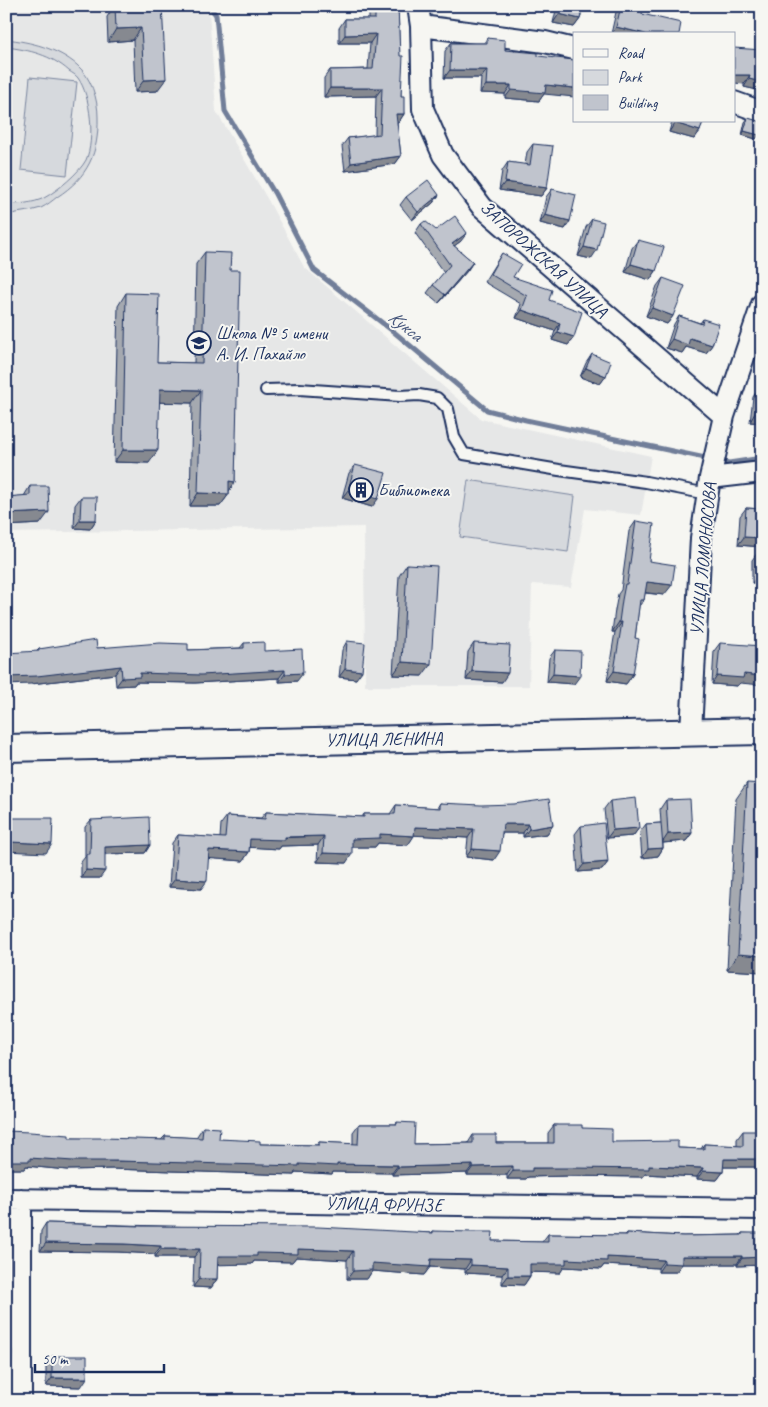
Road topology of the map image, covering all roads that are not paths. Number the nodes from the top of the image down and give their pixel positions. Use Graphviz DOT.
graph roads {
  1 [pos="418,6"];
  2 [pos="421,26"];
  3 [pos="573,49"];
  4 [pos="736,103"];
  5 [pos="762,112"];
  6 [pos="762,304"];
  7 [pos="266,390"];
  8 [pos="724,416"];
  9 [pos="762,472"];
  10 [pos="712,473"];
  11 [pos="762,731"];
  12 [pos="691,732"];
  13 [pos="6,748"];
  14 [pos="13,1199"];
  15 [pos="762,1208"];
  16 [pos="21,1401"];
  1 -- 2 [label="street, ЗАПОРОЖСКАЯ УЛИЦА"];
  2 -- 3 [label="street"];
  2 -- 8 [label="street, ЗАПОРОЖСКАЯ УЛИЦА"];
  4 -- 5 [label="street"];
  6 -- 8 [label="street, УЛИЦА ЛОМОНОСОВА"];
  7 -- 10 [label="lane"];
  8 -- 10 [label="street, УЛИЦА ЛОМОНОСОВА"];
  9 -- 10 [label="street"];
  10 -- 12 [label="street, УЛИЦА ЛОМОНОСОВА"];
  11 -- 12 [label="street, УЛИЦА ЛЕНИНА"];
  12 -- 13 [label="street, УЛИЦА ЛЕНИНА"];
  14 -- 15 [label="street, УЛИЦА ФРУНЗЕ"];
  14 -- 16 [label="street"];
}
